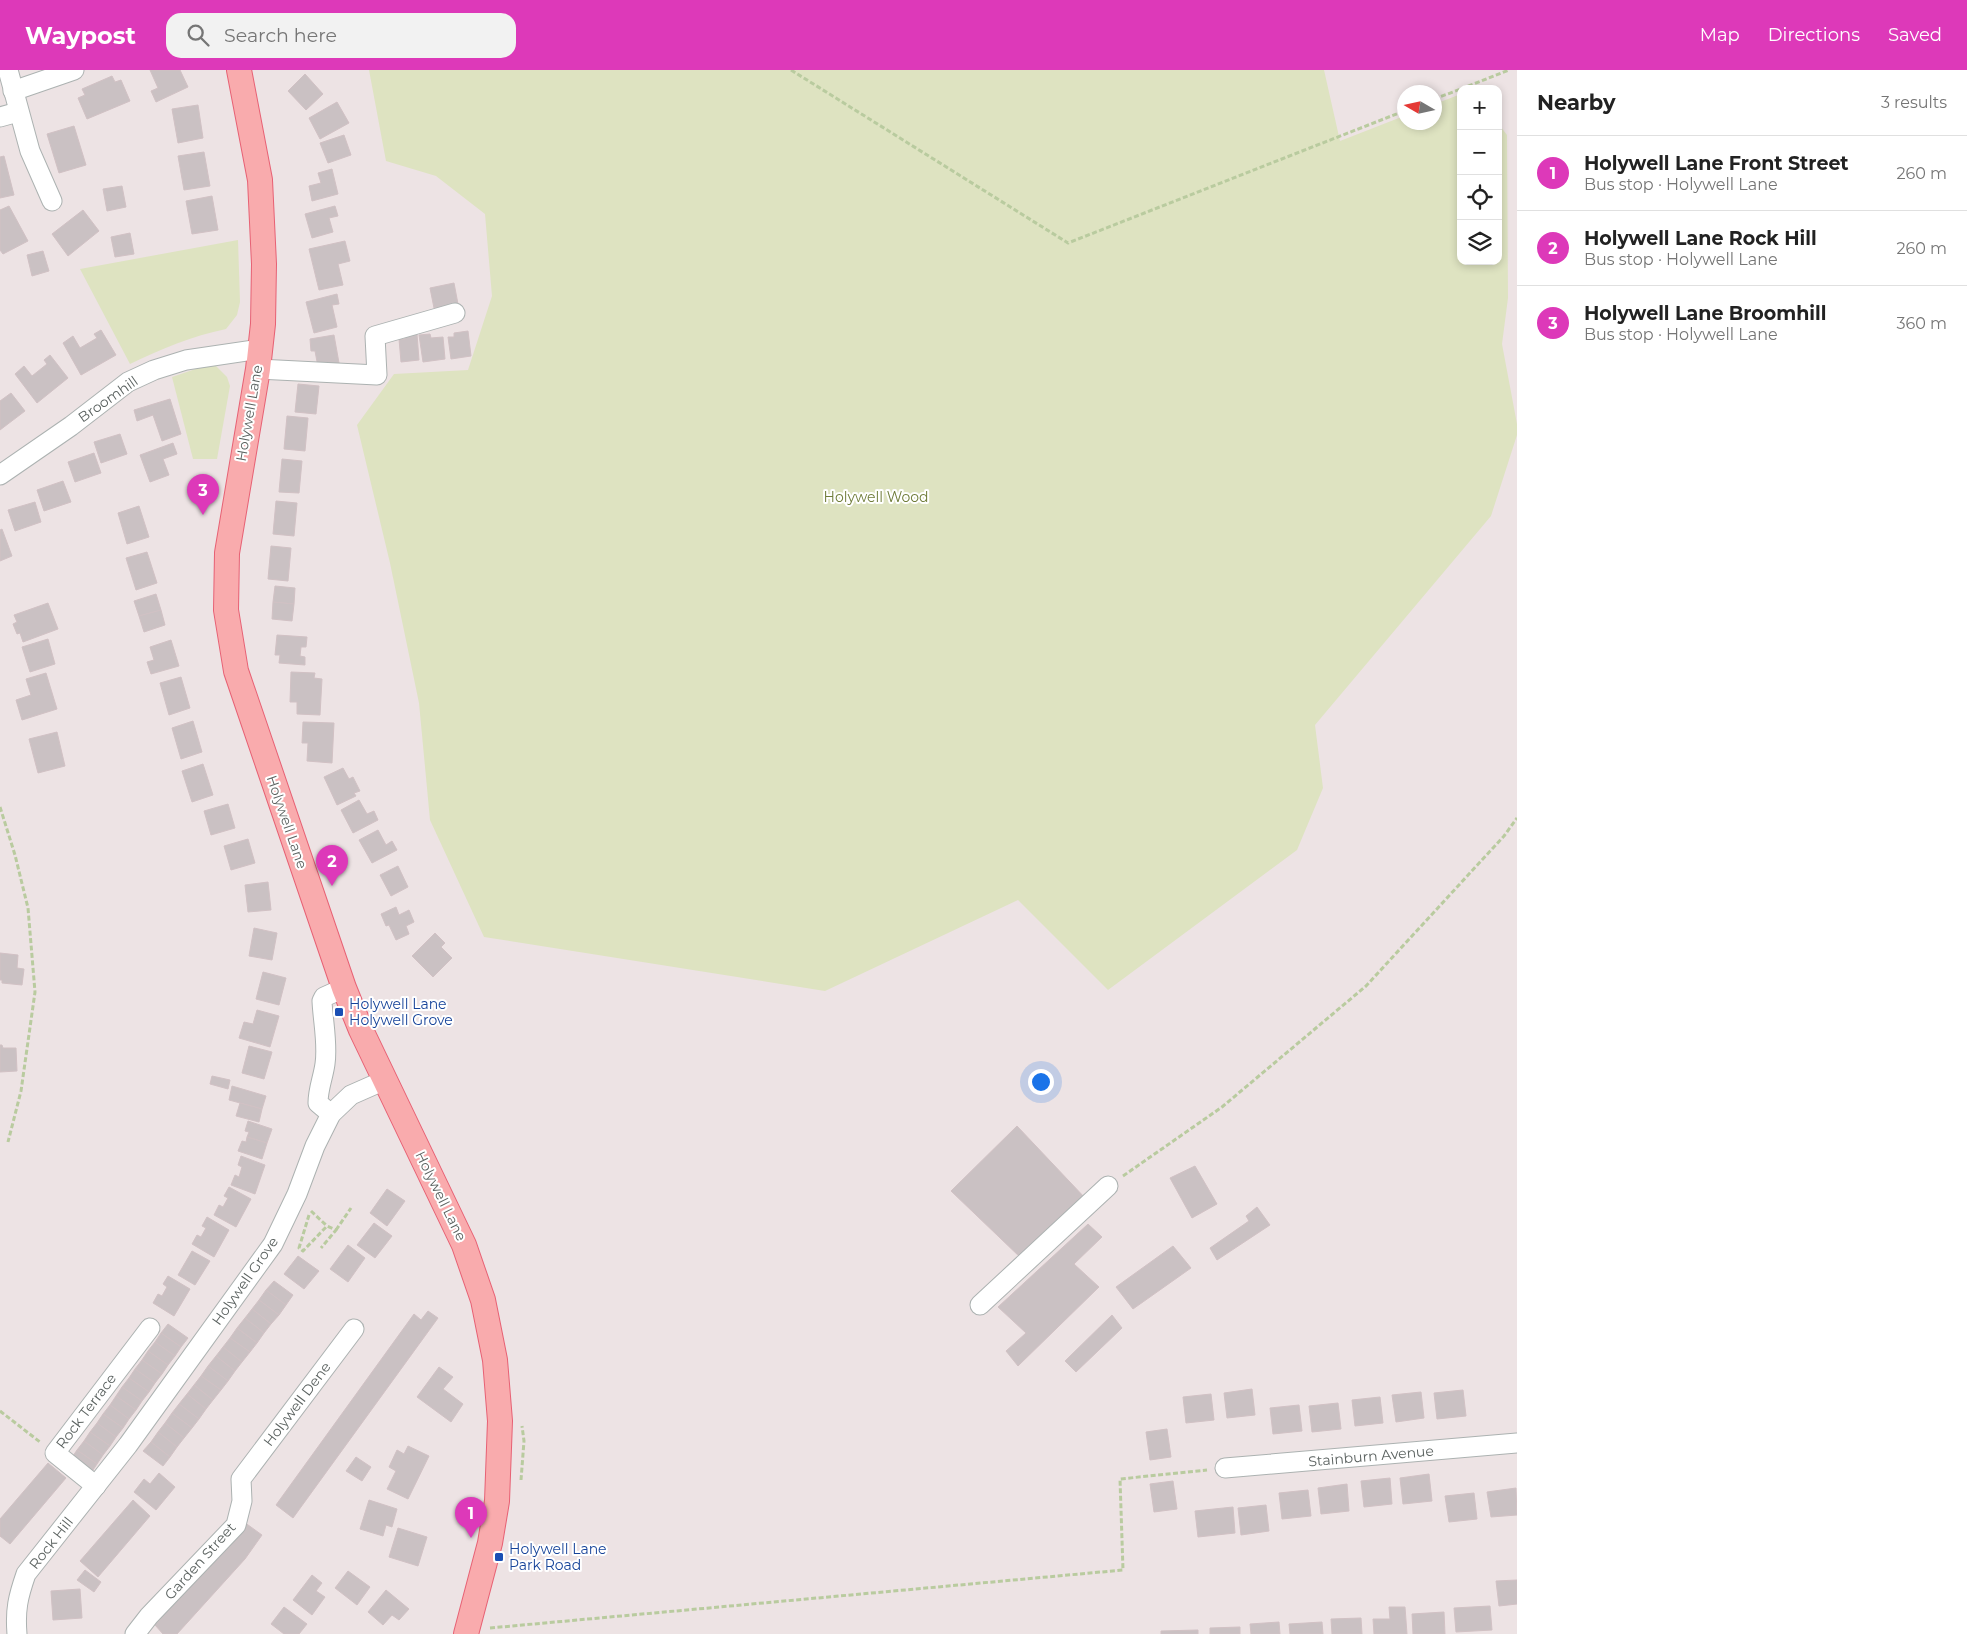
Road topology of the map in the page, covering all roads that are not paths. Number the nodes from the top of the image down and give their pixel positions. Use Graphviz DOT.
graph roads {
  1 [pos="8,70"];
  2 [pos="74,70"];
  3 [pos="238,70"];
  4 [pos="13,91"];
  5 [pos="9,114"];
  6 [pos="52,201"];
  7 [pos="455,313"];
  8 [pos="259,359"];
  9 [pos="0,475"];
  10 [pos="344,988"];
  11 [pos="385,1080"];
  12 [pos="331,1114"];
  13 [pos="1108,1186"];
  14 [pos="980,1305"];
  15 [pos="150,1328"];
  16 [pos="354,1329"];
  17 [pos="1517,1443"];
  18 [pos="1225,1468"];
  19 [pos="241,1479"];
  20 [pos="96,1486"];
  21 [pos="17,1634"];
  22 [pos="135,1634"];
  23 [pos="466,1634"];
  1 -- 4 [label="street"];
  2 -- 4 [label="street"];
  3 -- 8 [label="main road, Holywell Lane"];
  4 -- 5 [label="street"];
  5 -- 6 [label="street"];
  7 -- 8 [label="street, Broomhill"];
  8 -- 9 [label="street, Broomhill"];
  8 -- 10 [label="main road, Holywell Lane"];
  10 -- 11 [label="main road, Holywell Lane"];
  10 -- 12 [label="street"];
  11 -- 12 [label="street, Holywell Grove"];
  11 -- 23 [label="main road, Holywell Lane"];
  12 -- 20 [label="street, Holywell Grove"];
  13 -- 14 [label="street"];
  15 -- 20 [label="street, Rock Terrace"];
  16 -- 19 [label="street, Holywell Dene"];
  17 -- 18 [label="street, Stainburn Avenue"];
  19 -- 22 [label="street, Garden Street"];
  20 -- 21 [label="street, Rock Hill"];
}
